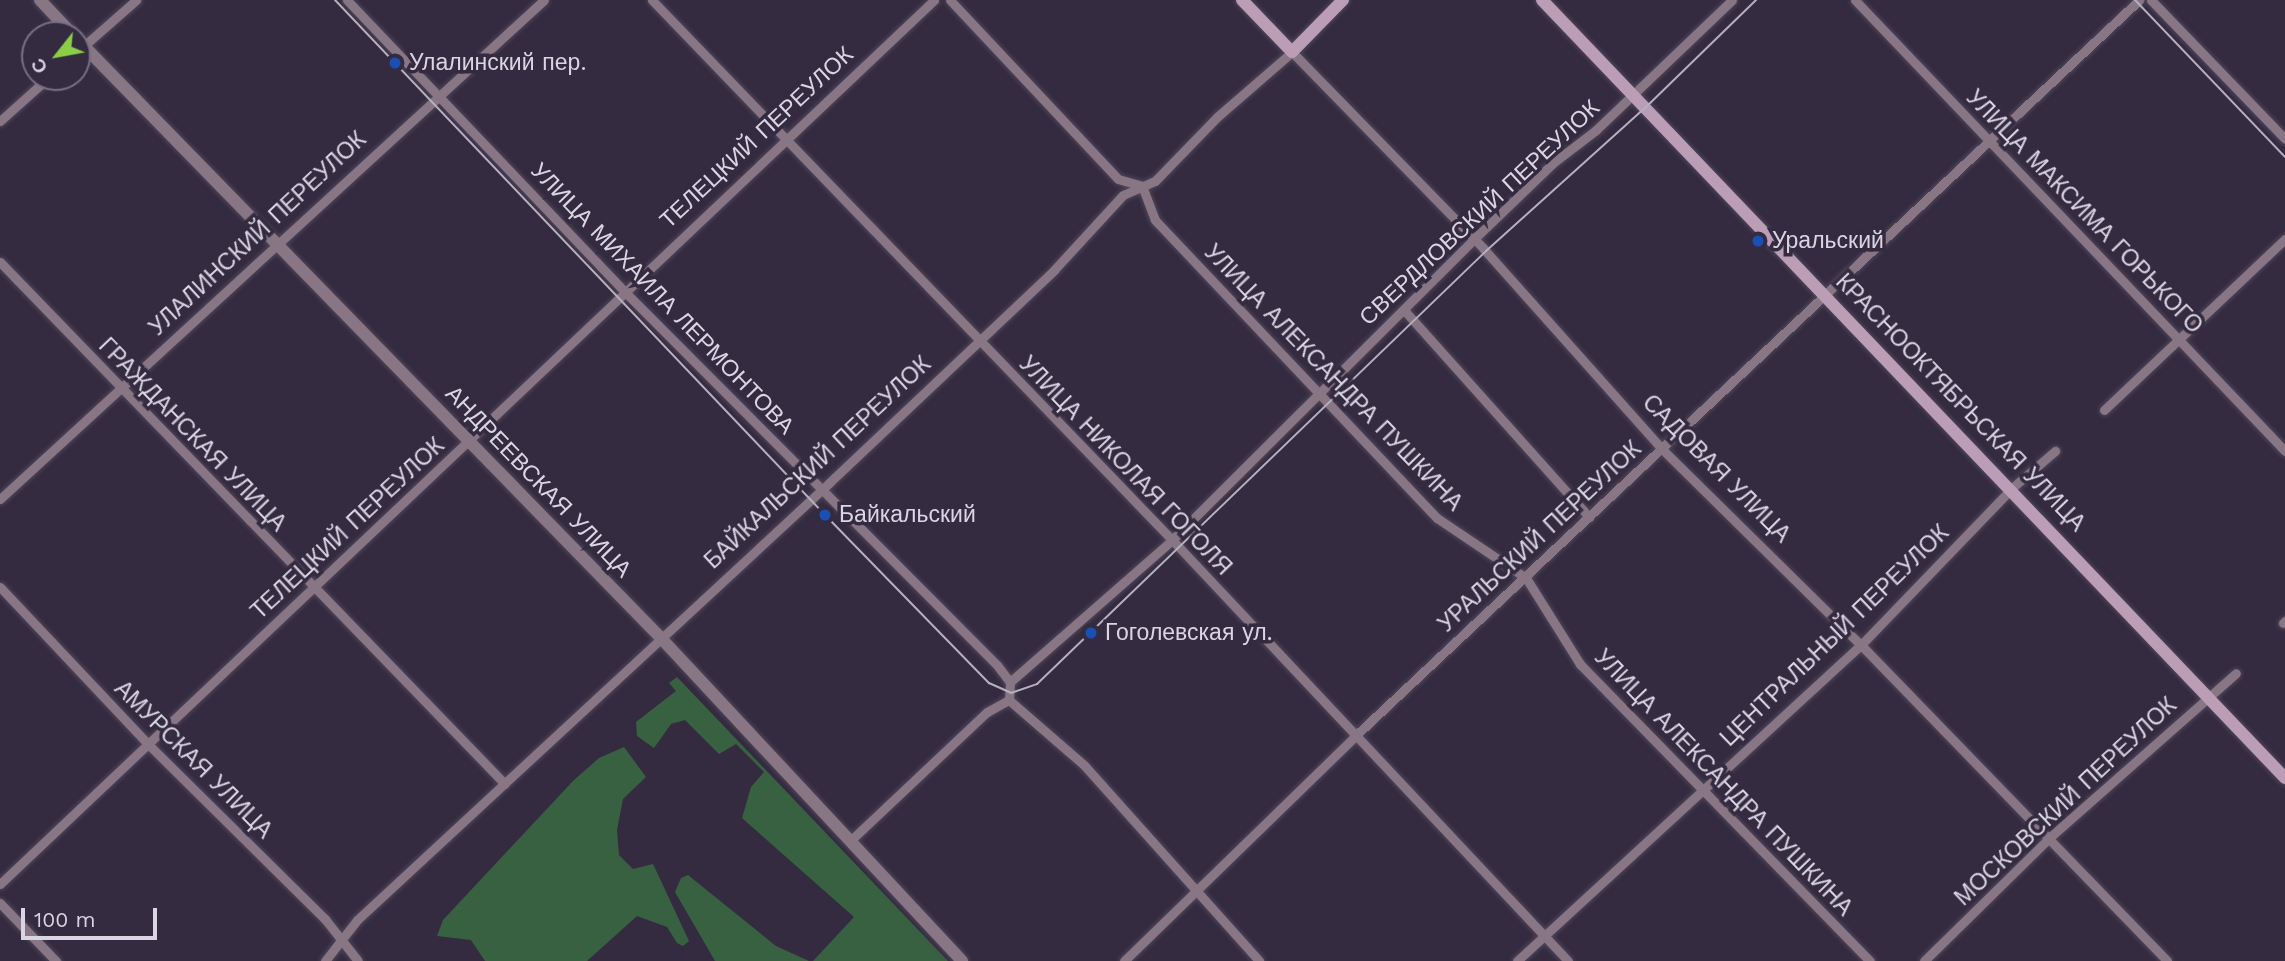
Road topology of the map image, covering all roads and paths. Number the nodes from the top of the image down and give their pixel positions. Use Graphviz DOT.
graph roads {
  1 [pos="40,0"];
  2 [pos="136,0"];
  3 [pos="348,0"];
  4 [pos="544,0"];
  5 [pos="652,0"];
  6 [pos="934,0"];
  7 [pos="950,0"];
  8 [pos="1242,0"];
  9 [pos="1343,0"];
  10 [pos="1542,0"];
  11 [pos="1732,0"];
  12 [pos="1855,0"];
  13 [pos="2139,0"];
  14 [pos="2151,0"];
  15 [pos="60,21"];
  16 [pos="91,36"];
  17 [pos="1292,52"];
  18 [pos="91,58"];
  19 [pos="33,91"];
  20 [pos="437,94"];
  21 [pos="1632,94"];
  22 [pos="0,121"];
  23 [pos="785,138"];
  24 [pos="2285,139"];
  25 [pos="1989,141"];
  26 [pos="1142,186"];
  27 [pos="1474,239"];
  28 [pos="2285,239"];
  29 [pos="275,246"];
  30 [pos="0,262"];
  31 [pos="624,291"];
  32 [pos="1827,294"];
  33 [pos="1404,310"];
  34 [pos="2178,339"];
  35 [pos="978,341"];
  36 [pos="119,387"];
  37 [pos="1318,396"];
  38 [pos="2104,410"];
  39 [pos="470,442"];
  40 [pos="1662,449"];
  41 [pos="2055,451"];
  42 [pos="2285,451"];
  43 [pos="2012,488"];
  44 [pos="821,489"];
  45 [pos="0,499"];
  46 [pos="1589,517"];
  47 [pos="1172,541"];
  48 [pos="1526,578"];
  49 [pos="0,587"];
  50 [pos="312,587"];
  51 [pos="660,637"];
  52 [pos="1861,645"];
  53 [pos="2236,673"];
  54 [pos="1010,682"];
  55 [pos="2208,699"];
  56 [pos="1009,700"];
  57 [pos="1354,737"];
  58 [pos="148,744"];
  59 [pos="2285,778"];
  60 [pos="505,784"];
  61 [pos="1702,791"];
  62 [pos="2049,838"];
  63 [pos="850,841"];
  64 [pos="0,884"];
  65 [pos="1195,894"];
  66 [pos="0,903"];
  67 [pos="1543,936"];
  68 [pos="342,944"];
  69 [pos="55,961"];
  70 [pos="325,961"];
  71 [pos="358,961"];
  72 [pos="962,961"];
  73 [pos="1124,961"];
  74 [pos="1259,961"];
  75 [pos="1517,961"];
  76 [pos="1568,961"];
  77 [pos="1870,961"];
  78 [pos="1924,961"];
  79 [pos="2166,961"];
  1 -- 15 [label="street"];
  2 -- 16 [label="street"];
  3 -- 20 [label="street, УЛИЦА МИХАИЛА ЛЕРМОНТОВА"];
  4 -- 20 [label="street, УЛАЛИНСКИЙ ПЕРЕУЛОК"];
  5 -- 23 [label="street, УЛИЦА НИКОЛАЯ ГОГОЛЯ"];
  6 -- 23 [label="street, ТЕЛЕЦКИЙ ПЕРЕУЛОК"];
  7 -- 26 [label="street"];
  8 -- 17 [label="main road, САДОВАЯ УЛИЦА"];
  9 -- 17 [label="main road, БАЙКАЛЬСКИЙ ПЕРЕУЛОК"];
  10 -- 21 [label="main road, КРАСНООКТЯБРЬСКАЯ УЛИЦА"];
  11 -- 21 [label="street, СВЕРДЛОВСКИЙ ПЕРЕУЛОК"];
  12 -- 25 [label="street, УЛИЦА МАКСИМА ГОРЬКОГО"];
  13 -- 25 [label="street, УРАЛЬСКИЙ ПЕРЕУЛОК"];
  14 -- 24 [label="street"];
  17 -- 26 [label="street, БАЙКАЛЬСКИЙ ПЕРЕУЛОК"];
  17 -- 27 [label="street, САДОВАЯ УЛИЦА"];
  18 -- 29 [label="street, АНДРЕЕВСКАЯ УЛИЦА"];
  19 -- 22 [label="street"];
  20 -- 29 [label="street, УЛАЛИНСКИЙ ПЕРЕУЛОК"];
  20 -- 31 [label="street, УЛИЦА МИХАИЛА ЛЕРМОНТОВА"];
  21 -- 27 [label="street, СВЕРДЛОВСКИЙ ПЕРЕУЛОК"];
  21 -- 32 [label="main road, КРАСНООКТЯБРЬСКАЯ УЛИЦА"];
  23 -- 31 [label="street, ТЕЛЕЦКИЙ ПЕРЕУЛОК"];
  23 -- 35 [label="street, УЛИЦА НИКОЛАЯ ГОГОЛЯ"];
  25 -- 32 [label="street, УРАЛЬСКИЙ ПЕРЕУЛОК"];
  25 -- 34 [label="street, УЛИЦА МАКСИМА ГОРЬКОГО"];
  26 -- 35 [label="street, БАЙКАЛЬСКИЙ ПЕРЕУЛОК"];
  26 -- 37 [label="street, УЛИЦА АЛЕКСАНДРА ПУШКИНА"];
  27 -- 33 [label="street, СВЕРДЛОВСКИЙ ПЕРЕУЛОК"];
  27 -- 40 [label="street, САДОВАЯ УЛИЦА"];
  28 -- 34 [label="street"];
  29 -- 36 [label="street, УЛАЛИНСКИЙ ПЕРЕУЛОК"];
  29 -- 39 [label="street, АНДРЕЕВСКАЯ УЛИЦА"];
  30 -- 36 [label="street, ГРАЖДАНСКАЯ УЛИЦА"];
  31 -- 39 [label="street, ТЕЛЕЦКИЙ ПЕРЕУЛОК"];
  31 -- 44 [label="street, УЛИЦА МИХАИЛА ЛЕРМОНТОВА"];
  32 -- 40 [label="street, УРАЛЬСКИЙ ПЕРЕУЛОК"];
  32 -- 43 [label="main road, КРАСНООКТЯБРЬСКАЯ УЛИЦА"];
  33 -- 37 [label="street, СВЕРДЛОВСКИЙ ПЕРЕУЛОК"];
  33 -- 46 [label="street"];
  34 -- 38 [label="street"];
  34 -- 42 [label="street, УЛИЦА МАКСИМА ГОРЬКОГО"];
  35 -- 44 [label="street, БАЙКАЛЬСКИЙ ПЕРЕУЛОК"];
  35 -- 47 [label="street, УЛИЦА НИКОЛАЯ ГОГОЛЯ"];
  36 -- 45 [label="street, УЛАЛИНСКИЙ ПЕРЕУЛОК"];
  36 -- 50 [label="street, ГРАЖДАНСКАЯ УЛИЦА"];
  37 -- 47 [label="street, СВЕРДЛОВСКИЙ ПЕРЕУЛОК"];
  37 -- 48 [label="street, УЛИЦА АЛЕКСАНДРА ПУШКИНА"];
  39 -- 50 [label="street, ТЕЛЕЦКИЙ ПЕРЕУЛОК"];
  39 -- 51 [label="street, АНДРЕЕВСКАЯ УЛИЦА"];
  40 -- 46 [label="street, УРАЛЬСКИЙ ПЕРЕУЛОК"];
  40 -- 52 [label="street, САДОВАЯ УЛИЦА"];
  41 -- 43 [label="street, ЦЕНТРАЛЬНЫЙ ПЕРЕУЛОК"];
  43 -- 52 [label="street, ЦЕНТРАЛЬНЫЙ ПЕРЕУЛОК"];
  43 -- 55 [label="main road, КРАСНООКТЯБРЬСКАЯ УЛИЦА"];
  44 -- 51 [label="street, БАЙКАЛЬСКИЙ ПЕРЕУЛОК"];
  44 -- 54 [label="street, УЛИЦА МИХАИЛА ЛЕРМОНТОВА"];
  46 -- 48 [label="street, УРАЛЬСКИЙ ПЕРЕУЛОК"];
  47 -- 54 [label="street, СВЕРДЛОВСКИЙ ПЕРЕУЛОК"];
  47 -- 57 [label="street, УЛИЦА НИКОЛАЯ ГОГОЛЯ"];
  48 -- 57 [label="street, УРАЛЬСКИЙ ПЕРЕУЛОК"];
  48 -- 61 [label="street, УЛИЦА АЛЕКСАНДРА ПУШКИНА"];
  49 -- 58 [label="street, АМУРСКАЯ УЛИЦА"];
  50 -- 58 [label="street, ТЕЛЕЦКИЙ ПЕРЕУЛОК"];
  50 -- 60 [label="street, ГРАЖДАНСКАЯ УЛИЦА"];
  51 -- 60 [label="street, БАЙКАЛЬСКИЙ ПЕРЕУЛОК"];
  51 -- 63 [label="street, АНДРЕЕВСКАЯ УЛИЦА"];
  52 -- 61 [label="street, ЦЕНТРАЛЬНЫЙ ПЕРЕУЛОК"];
  52 -- 62 [label="street, САДОВАЯ УЛИЦА"];
  53 -- 55 [label="street, МОСКОВСКИЙ ПЕРЕУЛОК"];
  54 -- 56 [label="street"];
  55 -- 59 [label="main road, КРАСНООКТЯБРЬСКАЯ УЛИЦА"];
  55 -- 62 [label="street, МОСКОВСКИЙ ПЕРЕУЛОК"];
  56 -- 63 [label="street"];
  56 -- 65 [label="street"];
  57 -- 65 [label="street, УРАЛЬСКИЙ ПЕРЕУЛОК"];
  57 -- 67 [label="street, УЛИЦА НИКОЛАЯ ГОГОЛЯ"];
  58 -- 64 [label="street, ТЕЛЕЦКИЙ ПЕРЕУЛОК"];
  58 -- 68 [label="street, АМУРСКАЯ УЛИЦА"];
  60 -- 68 [label="street, БАЙКАЛЬСКИЙ ПЕРЕУЛОК"];
  61 -- 67 [label="street, ЦЕНТРАЛЬНЫЙ ПЕРЕУЛОК"];
  61 -- 77 [label="street, УЛИЦА АЛЕКСАНДРА ПУШКИНА"];
  62 -- 78 [label="street, МОСКОВСКИЙ ПЕРЕУЛОК"];
  62 -- 79 [label="street, САДОВАЯ УЛИЦА"];
  63 -- 72 [label="street, АНДРЕЕВСКАЯ УЛИЦА"];
  65 -- 73 [label="street, УРАЛЬСКИЙ ПЕРЕУЛОК"];
  65 -- 74 [label="street"];
  66 -- 69 [label="street"];
  67 -- 75 [label="street, ЦЕНТРАЛЬНЫЙ ПЕРЕУЛОК"];
  67 -- 76 [label="street, УЛИЦА НИКОЛАЯ ГОГОЛЯ"];
  68 -- 70 [label="street, БАЙКАЛЬСКИЙ ПЕРЕУЛОК"];
  68 -- 71 [label="street, АМУРСКАЯ УЛИЦА"];
}
